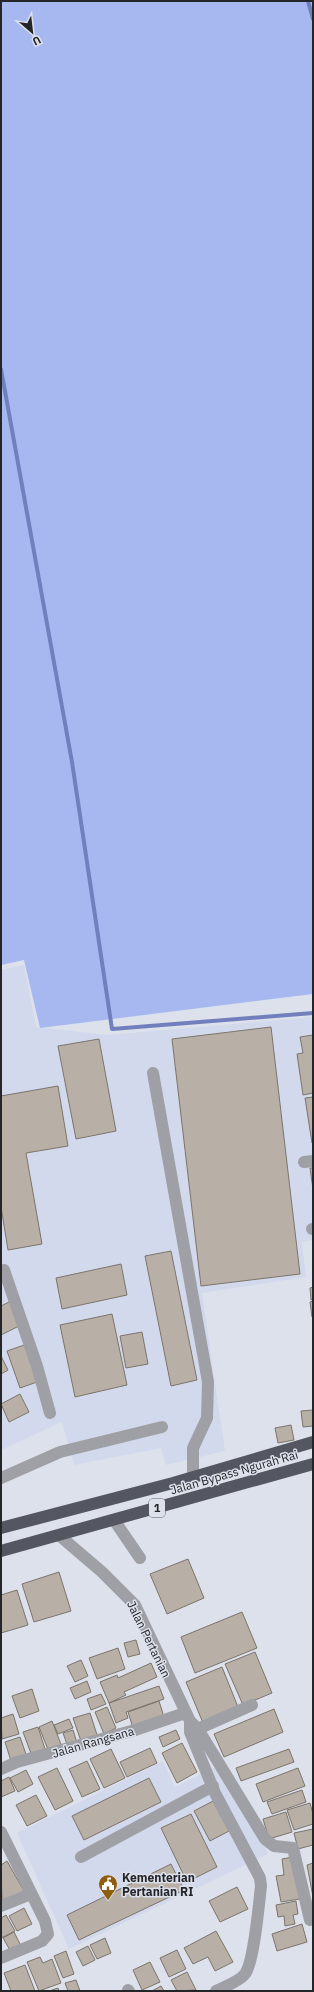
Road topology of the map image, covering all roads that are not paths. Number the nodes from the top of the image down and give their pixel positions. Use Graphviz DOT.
graph roads {
  1 [pos="153,1074"];
  2 [pos="4,1270"];
  3 [pos="50,1413"];
  4 [pos="162,1426"];
  5 [pos="313,1442"];
  6 [pos="313,1464"];
  7 [pos="193,1477"];
  8 [pos="1,1478"];
  9 [pos="114,1520"];
  10 [pos="29,1521"];
  11 [pos="1,1528"];
  12 [pos="60,1536"];
  13 [pos="35,1542"];
  14 [pos="1,1551"];
  15 [pos="140,1558"];
  16 [pos="252,1705"];
  17 [pos="191,1724"];
  18 [pos="1,1769"];
  19 [pos="213,1786"];
  20 [pos="1,1832"];
  21 [pos="81,1857"];
  22 [pos="31,1894"];
  23 [pos="1,1906"];
  24 [pos="310,1920"];
  25 [pos="1,1958"];
  26 [pos="216,1991"];
  1 -- 7 [label="street"];
  2 -- 3 [label="street"];
  4 -- 8 [label="street"];
  5 -- 7 [label="highway, Jalan Bypass Ngurah Rai / 1"];
  6 -- 9 [label="highway, Jalan Bypass Ngurah Rai / 1"];
  7 -- 10 [label="highway, Jalan Bypass Ngurah Rai / 1"];
  9 -- 12 [label="highway, Jalan Bypass Ngurah Rai / 1"];
  9 -- 15 [label="street"];
  10 -- 11 [label="highway, Jalan Bypass Ngurah Rai / 1"];
  10 -- 13 [label="highway"];
  12 -- 13 [label="highway, Jalan Bypass Ngurah Rai / 1"];
  12 -- 17 [label="street, Jalan Pertanian"];
  13 -- 14 [label="highway, Jalan Bypass Ngurah Rai / 1"];
  16 -- 17 [label="street, Jalan Rangsana"];
  17 -- 18 [label="street, Jalan Rangsana"];
  17 -- 19 [label="street, Jalan Pertanian"];
  17 -- 24 [label="street"];
  19 -- 21 [label="street"];
  19 -- 26 [label="street, Jalan Pertanian"];
  20 -- 22 [label="street"];
  22 -- 23 [label="street"];
  22 -- 25 [label="street"];
}
